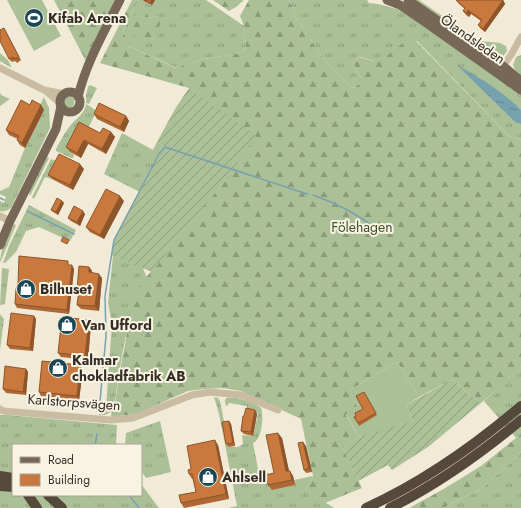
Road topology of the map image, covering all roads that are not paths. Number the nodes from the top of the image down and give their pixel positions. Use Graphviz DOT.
graph roads {
  1 [pos="120,0"];
  2 [pos="387,0"];
  3 [pos="408,0"];
  4 [pos="521,37"];
  5 [pos="0,68"];
  6 [pos="500,70"];
  7 [pos="82,78"];
  8 [pos="521,81"];
  9 [pos="44,90"];
  10 [pos="521,90"];
  11 [pos="66,93"];
  12 [pos="78,97"];
  13 [pos="60,105"];
  14 [pos="71,112"];
  15 [pos="56,129"];
  16 [pos="0,216"];
  17 [pos="10,221"];
  18 [pos="0,245"];
  19 [pos="521,406"];
  20 [pos="278,410"];
  21 [pos="1,411"];
  22 [pos="521,420"];
  23 [pos="12,478"];
  24 [pos="0,483"];
  25 [pos="12,487"];
  26 [pos="29,496"];
  27 [pos="49,496"];
  28 [pos="37,508"];
  29 [pos="62,508"];
  30 [pos="366,508"];
  31 [pos="390,508"];
  1 -- 7 [label="main road"];
  2 -- 6 [label="main road, Ölandsleden"];
  3 -- 6 [label="main road, Ölandsleden"];
  4 -- 6 [label="street"];
  5 -- 9 [label="street"];
  6 -- 8 [label="main road, Ölandsleden"];
  6 -- 10 [label="main road, Ölandsleden"];
  7 -- 11 [label="main road"];
  7 -- 12 [label="main road"];
  9 -- 11 [label="street"];
  9 -- 13 [label="street"];
  11 -- 12 [label="main road"];
  11 -- 13 [label="main road"];
  12 -- 14 [label="main road"];
  13 -- 14 [label="main road"];
  13 -- 15 [label="main road"];
  14 -- 15 [label="main road"];
  15 -- 17 [label="main road"];
  16 -- 17 [label="street"];
  17 -- 18 [label="main road"];
  19 -- 30 [label="highway"];
  20 -- 21 [label="street, Karlstorpsvägen"];
  22 -- 31 [label="highway"];
  23 -- 24 [label="highway"];
  24 -- 25 [label="highway"];
  26 -- 28 [label="highway"];
  27 -- 29 [label="highway"];
}
